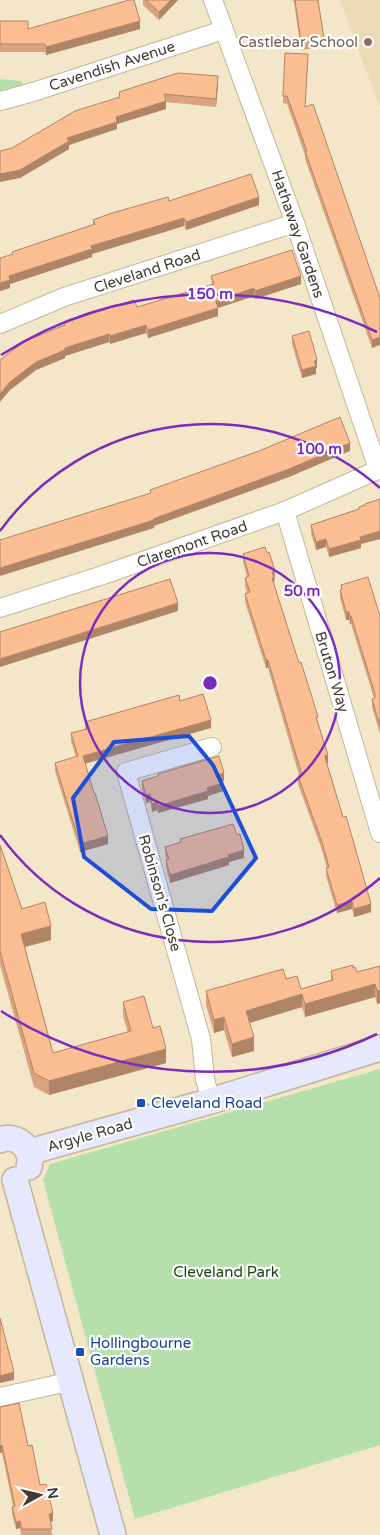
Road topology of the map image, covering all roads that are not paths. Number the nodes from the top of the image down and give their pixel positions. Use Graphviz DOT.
graph roads {
  1 [pos="213,0"];
  2 [pos="223,30"];
  3 [pos="0,101"];
  4 [pos="296,223"];
  5 [pos="0,324"];
  6 [pos="379,469"];
  7 [pos="285,511"];
  8 [pos="0,608"];
  9 [pos="212,747"];
  10 [pos="380,833"];
  11 [pos="380,1048"];
  12 [pos="211,1101"];
  13 [pos="1,1135"];
  14 [pos="29,1152"];
  15 [pos="8,1179"];
  16 [pos="72,1381"];
  17 [pos="0,1397"];
  18 [pos="113,1535"];
  1 -- 2 [label="street, Hathaway Gardens"];
  2 -- 3 [label="street, Cavendish Avenue"];
  2 -- 4 [label="street, Hathaway Gardens"];
  4 -- 5 [label="street, Cleveland Road"];
  4 -- 6 [label="street, Hathaway Gardens"];
  6 -- 7 [label="street, Claremont Road"];
  7 -- 8 [label="street, Claremont Road"];
  7 -- 10 [label="street, Bruton Way"];
  9 -- 12 [label="street, Robinson's Close"];
  11 -- 12 [label="main road, Argyle Road"];
  12 -- 14 [label="main road, Argyle Road"];
  13 -- 14 [label="main road, Argyle Road"];
  14 -- 15 [label="main road, Argyle Road"];
  15 -- 16 [label="main road"];
  16 -- 17 [label="street"];
  16 -- 18 [label="main road"];
}
